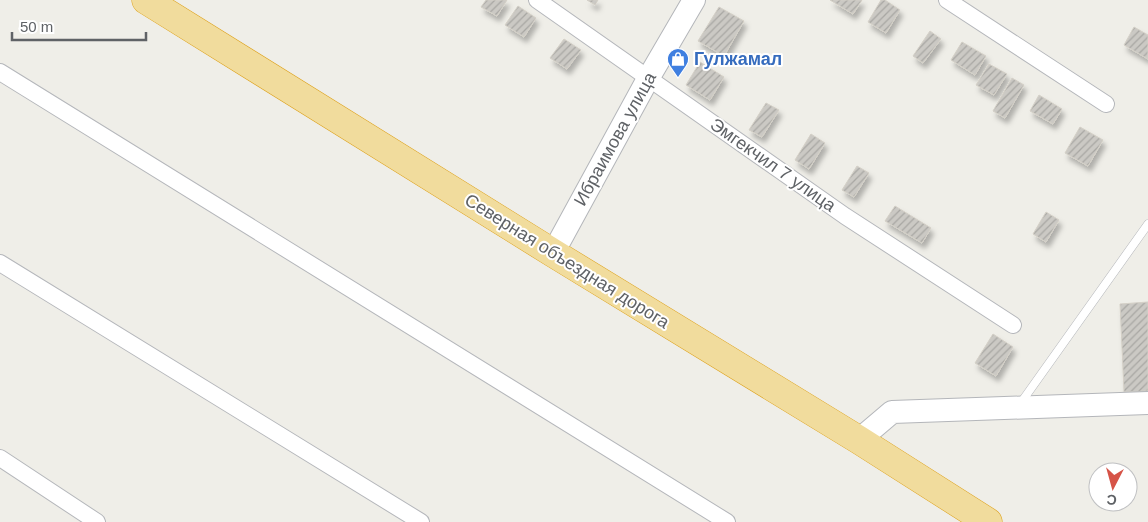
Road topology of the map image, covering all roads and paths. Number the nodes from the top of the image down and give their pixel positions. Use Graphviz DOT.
graph roads {
  1 [pos="146,0"];
  2 [pos="537,0"];
  3 [pos="694,0"];
  4 [pos="947,0"];
  5 [pos="0,72"];
  6 [pos="649,77"];
  7 [pos="1106,104"];
  8 [pos="1148,224"];
  9 [pos="553,253"];
  10 [pos="0,263"];
  11 [pos="1013,325"];
  12 [pos="1148,404"];
  13 [pos="1018,408"];
  14 [pos="858,440"];
  15 [pos="0,458"];
  16 [pos="96,522"];
  17 [pos="421,522"];
  18 [pos="727,522"];
  19 [pos="988,522"];
  1 -- 9 [label="highway, Северная объездная дорога"];
  2 -- 6 [label="street, Эмгекчил 7 улица"];
  3 -- 6 [label="street, Ибраимова улица"];
  4 -- 7 [label="street"];
  5 -- 18 [label="street"];
  6 -- 9 [label="street, Ибраимова улица"];
  6 -- 11 [label="street, Эмгекчил 7 улица"];
  8 -- 13 [label="lane"];
  9 -- 14 [label="highway, Северная объездная дорога"];
  10 -- 17 [label="street"];
  12 -- 13 [label="street"];
  13 -- 14 [label="street"];
  14 -- 19 [label="highway, Северная объездная дорога"];
  15 -- 16 [label="street"];
}
